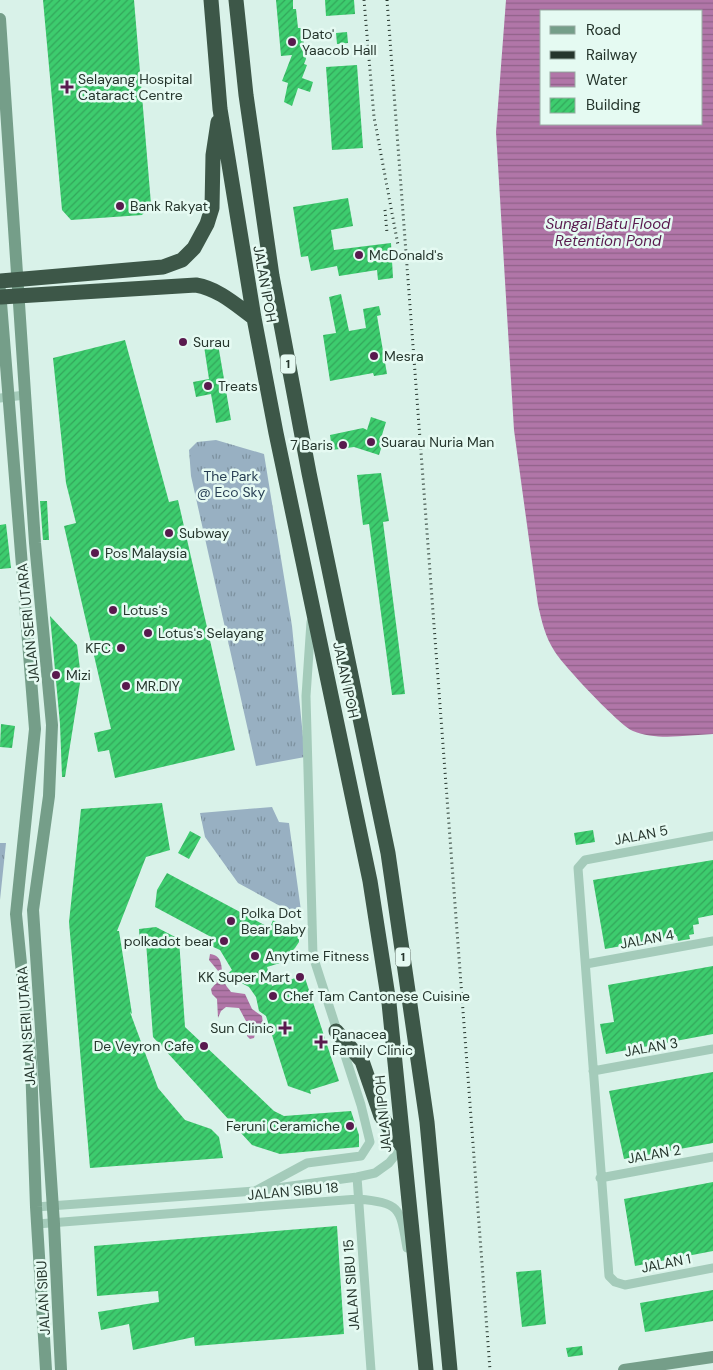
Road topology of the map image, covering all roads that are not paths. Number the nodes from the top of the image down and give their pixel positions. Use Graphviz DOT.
graph roads {
  1 [pos="211,0"];
  2 [pos="236,0"];
  3 [pos="0,19"];
  4 [pos="220,109"];
  5 [pos="17,280"];
  6 [pos="0,281"];
  7 [pos="0,290"];
  8 [pos="18,296"];
  9 [pos="0,297"];
  10 [pos="254,318"];
  11 [pos="25,395"];
  12 [pos="4,397"];
  13 [pos="312,598"];
  14 [pos="713,836"];
  15 [pos="713,941"];
  16 [pos="586,964"];
  17 [pos="336,1031"];
  18 [pos="713,1050"];
  19 [pos="593,1071"];
  20 [pos="402,1147"];
  21 [pos="713,1157"];
  22 [pos="357,1177"];
  23 [pos="600,1178"];
  24 [pos="255,1190"];
  25 [pos="358,1199"];
  26 [pos="52,1205"];
  27 [pos="36,1207"];
  28 [pos="37,1224"];
  29 [pos="54,1224"];
  30 [pos="713,1268"];
  31 [pos="713,1357"];
  32 [pos="425,1365"];
  33 [pos="46,1370"];
  34 [pos="61,1370"];
  35 [pos="370,1370"];
  36 [pos="450,1370"];
  37 [pos="624,1370"];
  1 -- 4 [label="highway, JALAN IPOH / 1"];
  2 -- 36 [label="highway, JALAN IPOH / 1"];
  3 -- 5 [label="street, JALAN SERI UTARA"];
  4 -- 5 [label="highway"];
  4 -- 10 [label="highway, JALAN IPOH / 1"];
  5 -- 6 [label="highway"];
  5 -- 8 [label="street, JALAN SERI UTARA"];
  7 -- 9 [label="street, JALAN SERI UTARA"];
  8 -- 9 [label="highway"];
  8 -- 10 [label="highway"];
  8 -- 11 [label="street, JALAN SERI UTARA"];
  9 -- 12 [label="street, JALAN SERI UTARA"];
  10 -- 13 [label="highway, JALAN IPOH / 1"];
  11 -- 12 [label="street"];
  11 -- 26 [label="street, JALAN SERI UTARA"];
  12 -- 27 [label="street, JALAN SERI UTARA"];
  13 -- 17 [label="street"];
  13 -- 20 [label="highway, JALAN IPOH / 1"];
  14 -- 16 [label="street, JALAN 5"];
  15 -- 16 [label="street, JALAN 4"];
  16 -- 19 [label="street"];
  17 -- 20 [label="highway"];
  17 -- 24 [label="street"];
  18 -- 19 [label="street, JALAN 3"];
  19 -- 23 [label="street"];
  20 -- 22 [label="street, JALAN SIBU 18"];
  20 -- 32 [label="highway, JALAN IPOH / 1"];
  21 -- 23 [label="street, JALAN 2"];
  22 -- 24 [label="street, JALAN SIBU 18"];
  22 -- 25 [label="street, JALAN SIBU 15"];
  23 -- 30 [label="street, JALAN 1"];
  24 -- 26 [label="street, JALAN SIBU 18"];
  25 -- 29 [label="street, JALAN SIBU 18"];
  25 -- 32 [label="street, JALAN SIBU 18"];
  25 -- 35 [label="street, JALAN SIBU 15"];
  26 -- 27 [label="street, JALAN SIBU 18"];
  26 -- 29 [label="street, JALAN SERI UTARA"];
  27 -- 28 [label="street, JALAN SERI UTARA"];
  28 -- 29 [label="street, JALAN SIBU 18"];
  28 -- 33 [label="street, JALAN SIBU"];
  29 -- 34 [label="street, JALAN SIBU"];
  31 -- 37 [label="street"];
}
